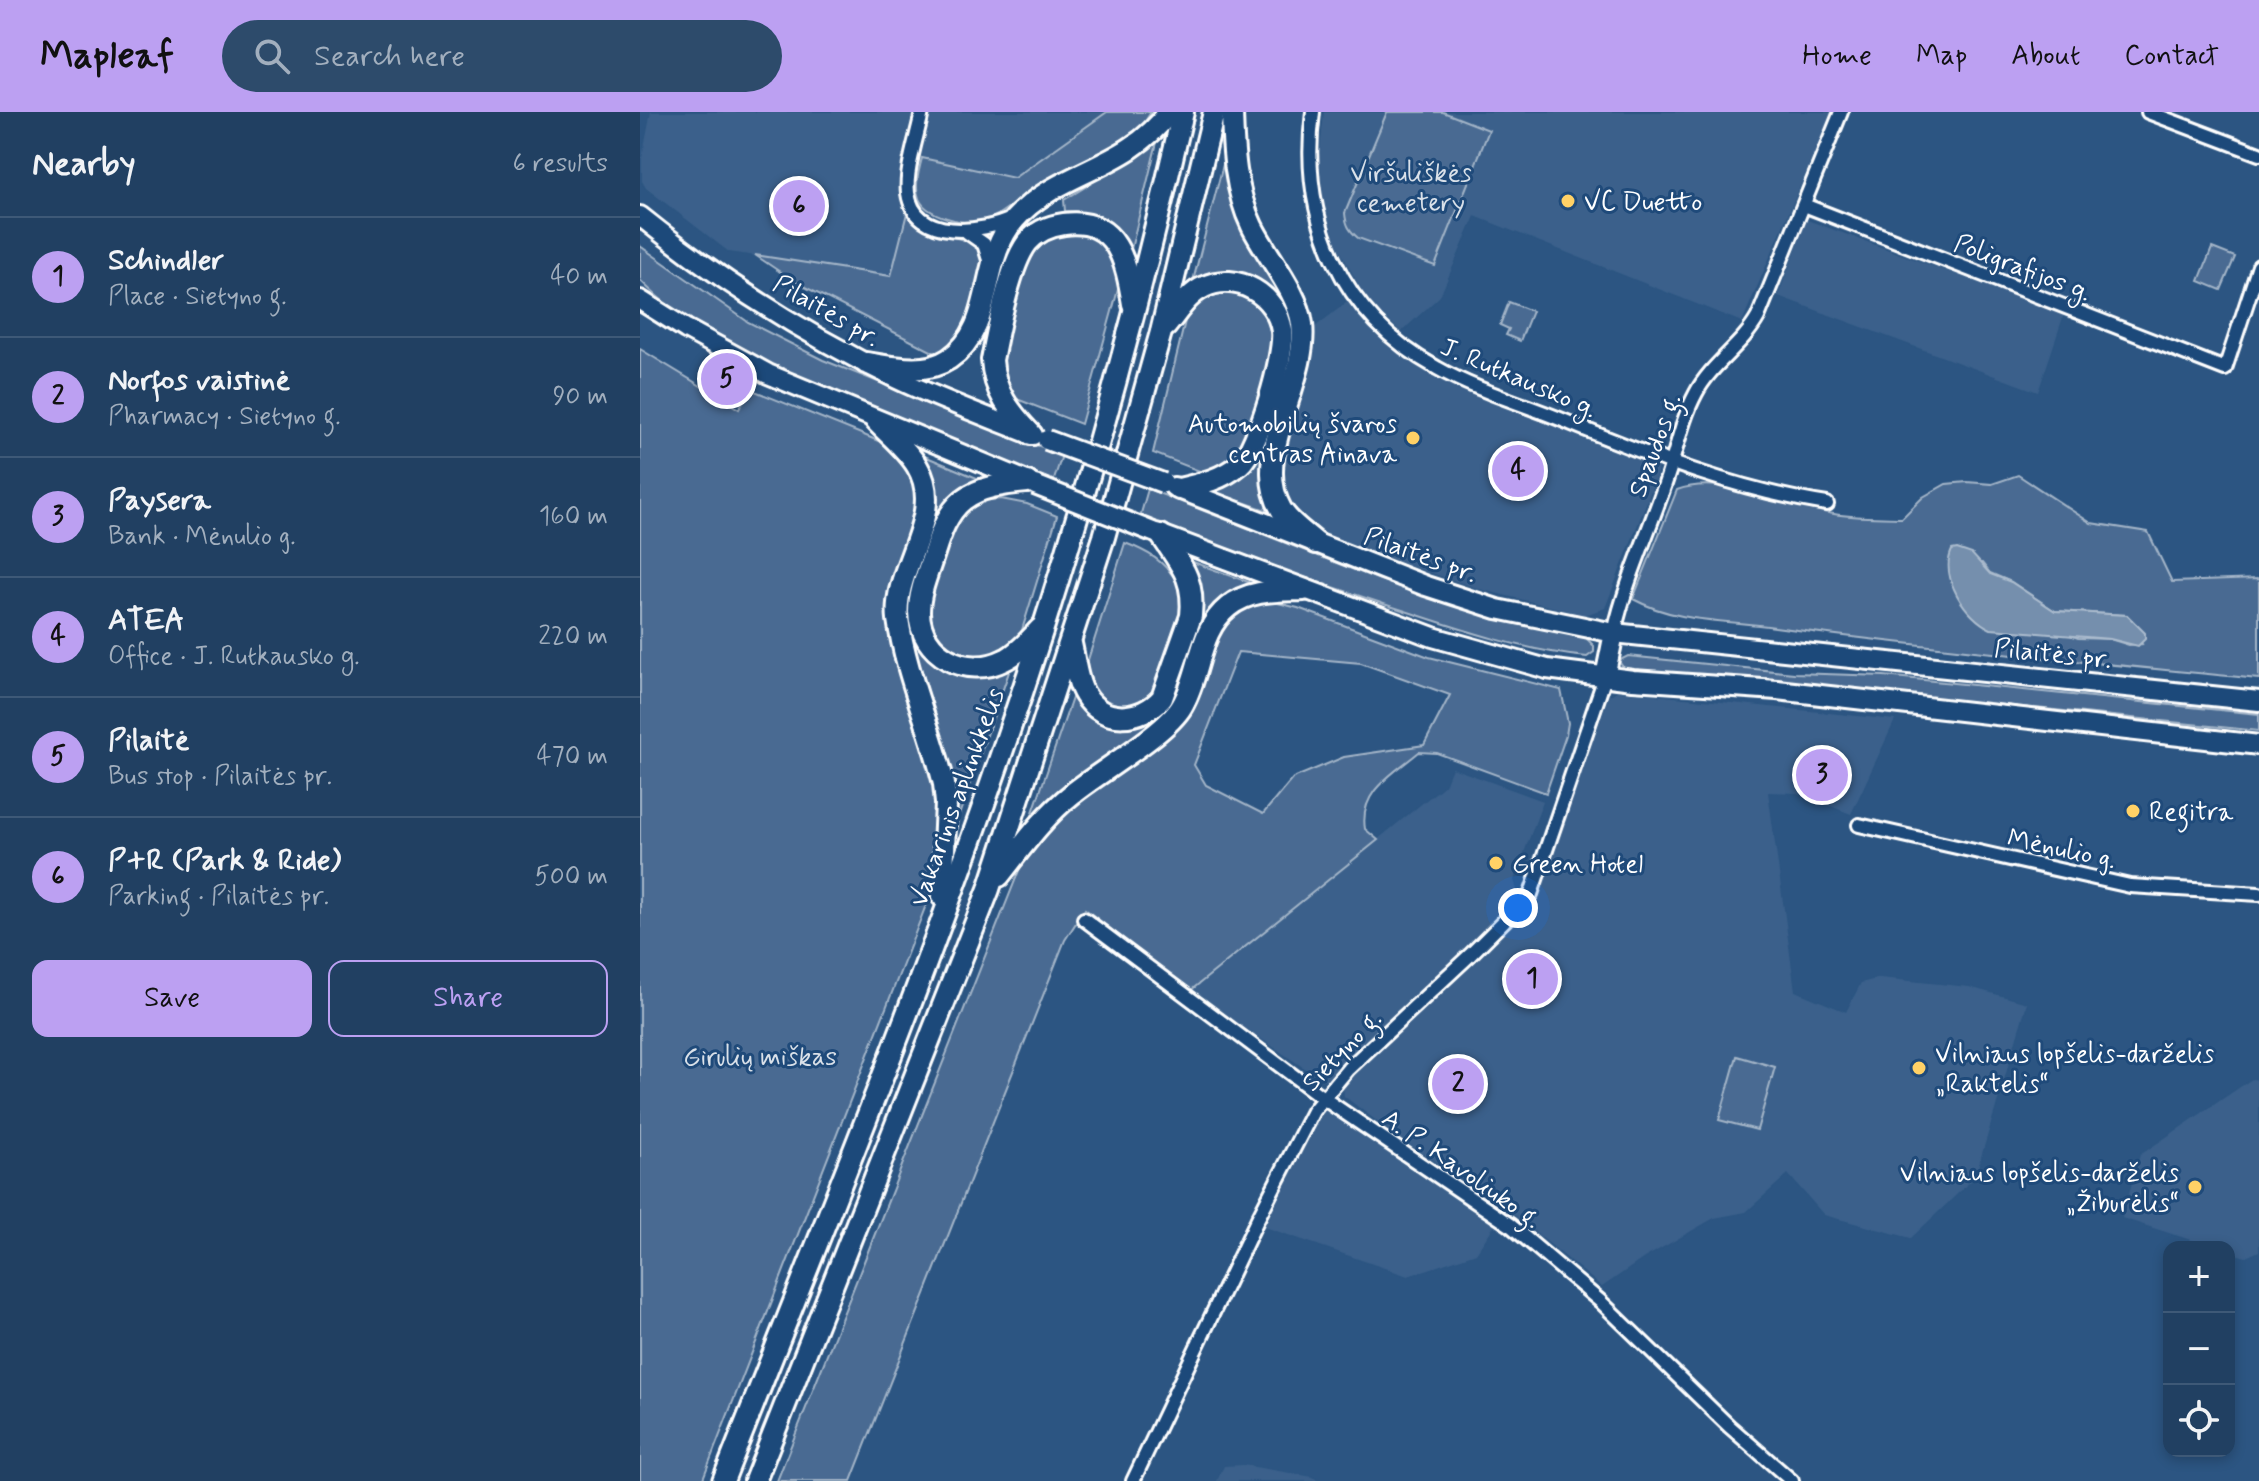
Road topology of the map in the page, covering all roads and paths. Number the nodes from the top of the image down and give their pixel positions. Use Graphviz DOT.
graph roads {
  1 [pos="922,112"];
  2 [pos="1169,112"];
  3 [pos="1183,112"];
  4 [pos="1214,112"];
  5 [pos="1232,112"];
  6 [pos="1313,112"];
  7 [pos="1841,112"];
  8 [pos="2148,112"];
  9 [pos="2259,154"];
  10 [pos="1804,205"];
  11 [pos="640,216"];
  12 [pos="1017,216"];
  13 [pos="967,232"];
  14 [pos="991,265"];
  15 [pos="2259,266"];
  16 [pos="2255,290"];
  17 [pos="640,300"];
  18 [pos="1135,312"];
  19 [pos="1161,332"];
  20 [pos="866,363"];
  21 [pos="876,421"];
  22 [pos="1039,437"];
  23 [pos="1672,462"];
  24 [pos="1031,483"];
  25 [pos="1171,486"];
  26 [pos="1827,504"];
  27 [pos="1157,534"];
  28 [pos="1316,543"];
  29 [pos="1304,590"];
  30 [pos="1043,625"];
  31 [pos="1614,633"];
  32 [pos="1071,643"];
  33 [pos="1605,677"];
  34 [pos="2259,701"];
  35 [pos="2259,745"];
  36 [pos="1859,825"];
  37 [pos="989,889"];
  38 [pos="2259,894"];
  39 [pos="941,916"];
  40 [pos="1084,919"];
  41 [pos="1323,1098"];
  42 [pos="723,1481"];
  43 [pos="755,1481"];
  44 [pos="1133,1481"];
  45 [pos="1792,1481"];
  1 -- 13 [label="street"];
  2 -- 12 [label="highway"];
  3 -- 18 [label="highway, Vakarinis aplinkkelis"];
  4 -- 19 [label="highway"];
  5 -- 28 [label="highway"];
  6 -- 23 [label="street, J. Rutkausko g."];
  7 -- 10 [label="street, Spaudos g."];
  8 -- 9 [label="street"];
  10 -- 16 [label="street, Poligrafijos g."];
  10 -- 23 [label="street, Spaudos g."];
  11 -- 20 [label="main road, Pilaitės pr."];
  12 -- 13 [label="street"];
  12 -- 14 [label="highway"];
  13 -- 14 [label="street"];
  14 -- 20 [label="highway"];
  15 -- 16 [label="street"];
  17 -- 21 [label="main road"];
  18 -- 22 [label="highway"];
  18 -- 30 [label="highway, Vakarinis aplinkkelis"];
  19 -- 25 [label="highway"];
  19 -- 32 [label="highway"];
  20 -- 22 [label="main road, Pilaitės pr."];
  21 -- 24 [label="main road"];
  21 -- 39 [label="highway"];
  22 -- 25 [label="main road, Pilaitės pr., bridge"];
  23 -- 26 [label="street, J. Rutkausko g."];
  23 -- 31 [label="street, Spaudos g."];
  24 -- 27 [label="main road, bridge"];
  24 -- 30 [label="highway"];
  25 -- 28 [label="main road, Pilaitės pr."];
  27 -- 29 [label="main road"];
  27 -- 32 [label="highway"];
  28 -- 31 [label="main road, Pilaitės pr."];
  29 -- 33 [label="main road"];
  29 -- 37 [label="highway"];
  30 -- 39 [label="highway, Vakarinis aplinkkelis"];
  31 -- 33 [label="main road"];
  31 -- 34 [label="main road, Pilaitės pr."];
  32 -- 37 [label="highway"];
  33 -- 35 [label="main road"];
  33 -- 41 [label="street, Sietyno g."];
  36 -- 38 [label="street, Mėnulio g."];
  37 -- 43 [label="highway"];
  39 -- 42 [label="highway, Vakarinis aplinkkelis"];
  40 -- 41 [label="street, A. P. Kavoliuko g."];
  41 -- 44 [label="street, Sietyno g."];
  41 -- 45 [label="street, A. P. Kavoliuko g."];
}
